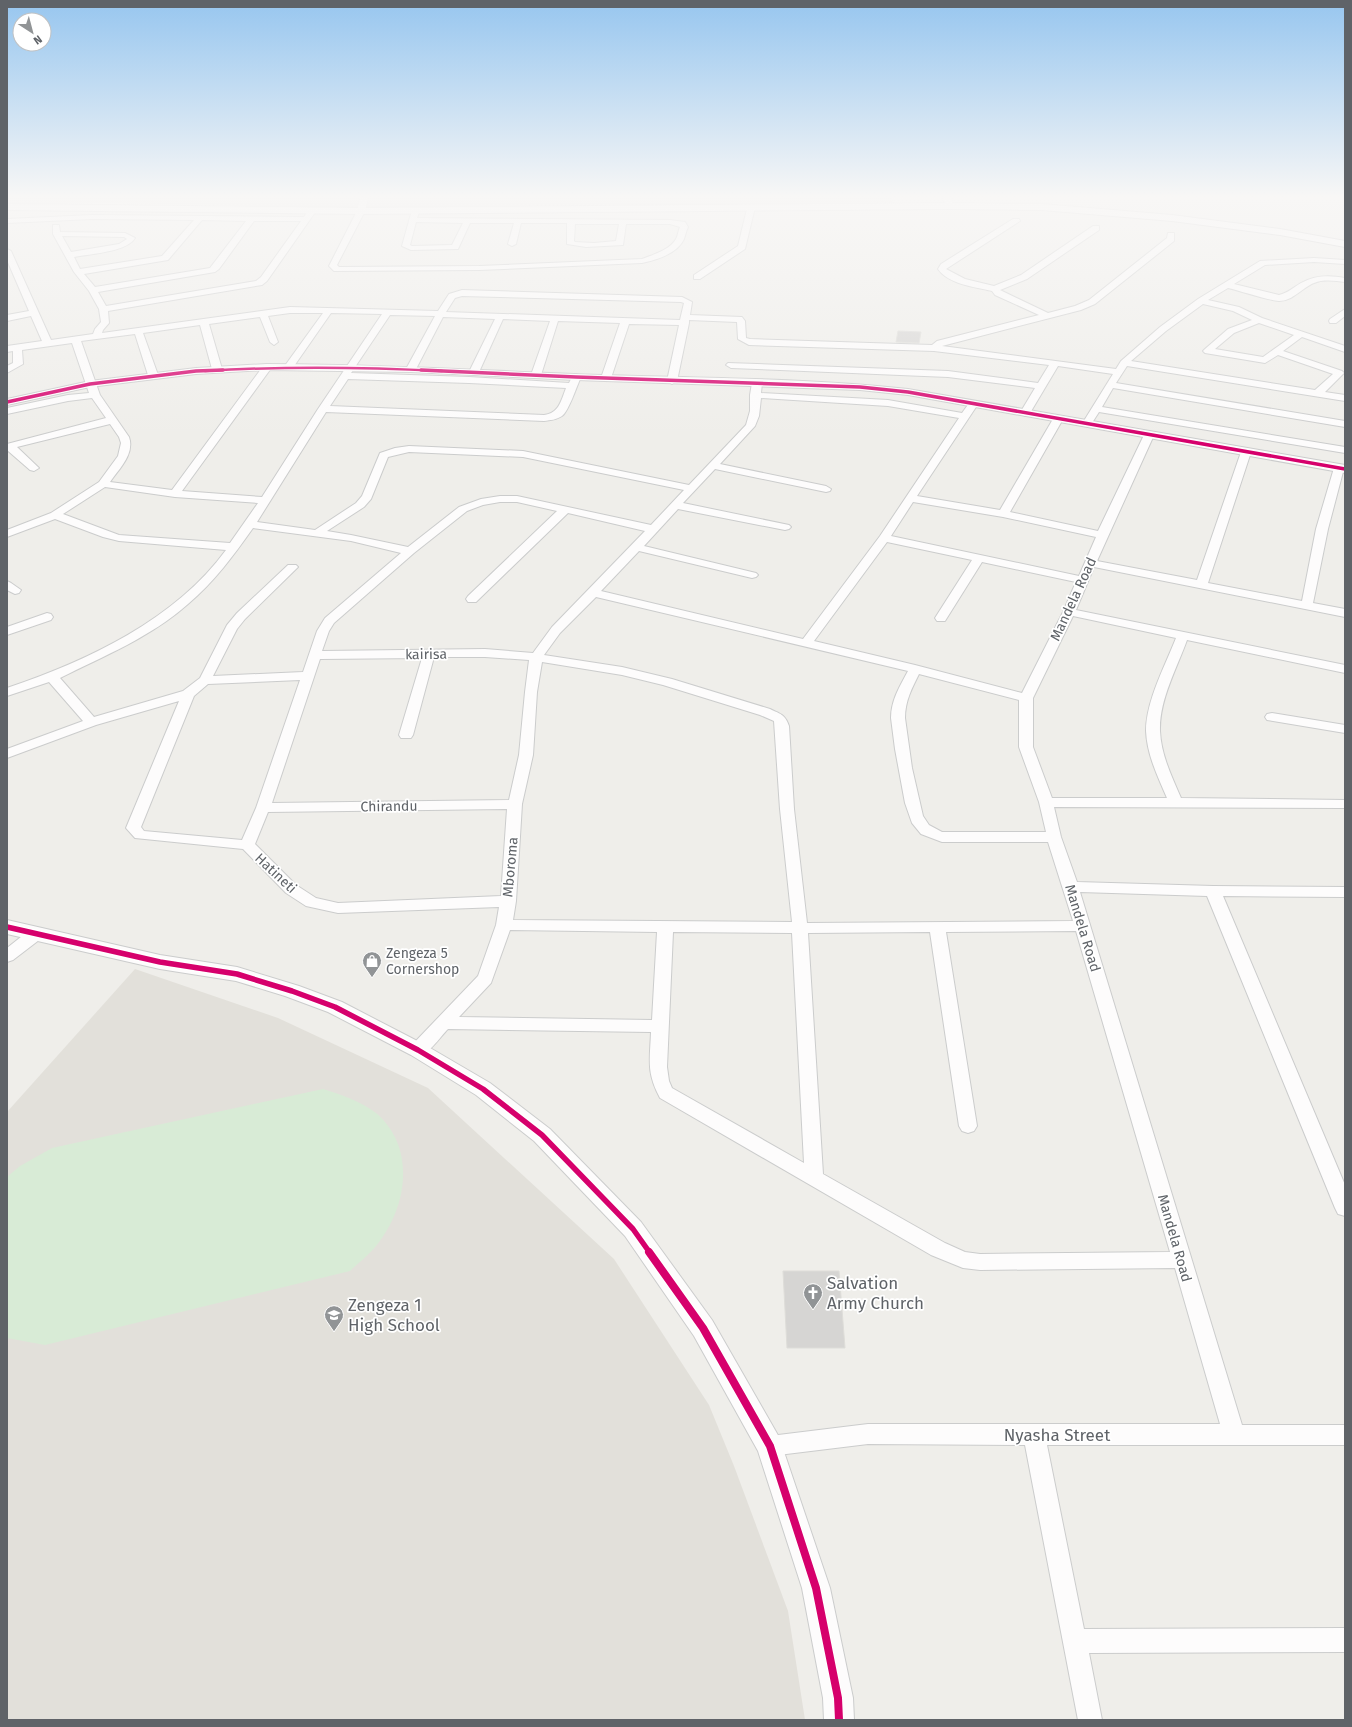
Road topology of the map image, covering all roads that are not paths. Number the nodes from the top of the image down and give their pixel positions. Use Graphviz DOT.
graph roads {
  1 [pos="18,276"];
  2 [pos="81,276"];
  3 [pos="179,276"];
  4 [pos="266,276"];
  5 [pos="951,276"];
  6 [pos="1026,276"];
  7 [pos="1125,276"];
  8 [pos="1242,276"];
  9 [pos="1345,280"];
  10 [pos="1227,285"];
  11 [pos="995,289"];
  12 [pos="93,290"];
  13 [pos="1201,300"];
  14 [pos="103,309"];
  15 [pos="329,310"];
  16 [pos="1345,312"];
  17 [pos="35,313"];
  18 [pos="387,313"];
  19 [pos="263,314"];
  20 [pos="440,315"];
  21 [pos="1046,315"];
  22 [pos="500,317"];
  23 [pos="7,318"];
  24 [pos="555,318"];
  25 [pos="685,320"];
  26 [pos="1259,320"];
  27 [pos="1333,321"];
  28 [pos="204,322"];
  29 [pos="626,322"];
  30 [pos="138,331"];
  31 [pos="1301,334"];
  32 [pos="97,336"];
  33 [pos="76,340"];
  34 [pos="274,342"];
  35 [pos="48,344"];
  36 [pos="856,345"];
  37 [pos="17,348"];
  38 [pos="934,348"];
  39 [pos="7,349"];
  40 [pos="1345,349"];
  41 [pos="1278,352"];
  42 [pos="857,363"];
  43 [pos="1055,363"];
  44 [pos="1124,363"];
  45 [pos="731,365"];
  46 [pos="267,367"];
  47 [pos="289,367"];
  48 [pos="218,369"];
  49 [pos="411,369"];
  50 [pos="7,370"];
  51 [pos="348,372"];
  52 [pos="474,372"];
  53 [pos="1117,372"];
  54 [pos="153,375"];
  55 [pos="536,375"];
  56 [pos="606,378"];
  57 [pos="672,380"];
  58 [pos="574,381"];
  59 [pos="757,383"];
  60 [pos="90,384"];
  61 [pos="1110,385"];
  62 [pos="1042,386"];
  63 [pos="1318,394"];
  64 [pos="95,395"];
  65 [pos="755,395"];
  66 [pos="1345,398"];
  67 [pos="7,402"];
  68 [pos="973,404"];
  69 [pos="323,409"];
  70 [pos="1096,409"];
  71 [pos="7,411"];
  72 [pos="1025,413"];
  73 [pos="965,416"];
  74 [pos="1058,419"];
  75 [pos="112,420"];
  76 [pos="1087,424"];
  77 [pos="1345,424"];
  78 [pos="1149,435"];
  79 [pos="9,446"];
  80 [pos="1345,450"];
  81 [pos="1246,452"];
  82 [pos="713,466"];
  83 [pos="34,468"];
  84 [pos="1342,468"];
  85 [pos="103,484"];
  86 [pos="692,488"];
  87 [pos="826,489"];
  88 [pos="175,494"];
  89 [pos="910,498"];
  90 [pos="265,500"];
  91 [pos="678,504"];
  92 [pos="565,510"];
  93 [pos="1003,514"];
  94 [pos="55,515"];
  95 [pos="250,524"];
  96 [pos="785,526"];
  97 [pos="653,528"];
  98 [pos="318,533"];
  99 [pos="7,534"];
  100 [pos="1102,535"];
  101 [pos="884,538"];
  102 [pos="232,547"];
  103 [pos="636,547"];
  104 [pos="410,551"];
  105 [pos="979,558"];
  106 [pos="1091,562"];
  107 [pos="292,567"];
  108 [pos="752,575"];
  109 [pos="1082,580"];
  110 [pos="1202,584"];
  111 [pos="593,593"];
  112 [pos="472,599"];
  113 [pos="1307,605"];
  114 [pos="1069,612"];
  115 [pos="1345,613"];
  116 [pos="47,617"];
  117 [pos="940,618"];
  118 [pos="7,631"];
  119 [pos="1183,635"];
  120 [pos="806,644"];
  121 [pos="429,654"];
  122 [pos="315,655"];
  123 [pos="536,657"];
  124 [pos="915,669"];
  125 [pos="1345,669"];
  126 [pos="308,676"];
  127 [pos="52,677"];
  128 [pos="205,680"];
  129 [pos="7,692"];
  130 [pos="188,694"];
  131 [pos="1026,698"];
  132 [pos="1272,717"];
  133 [pos="91,722"];
  134 [pos="1345,729"];
  135 [pos="406,735"];
  136 [pos="7,754"];
  137 [pos="1046,802"];
  138 [pos="1176,803"];
  139 [pos="516,804"];
  140 [pos="1345,804"];
  141 [pos="263,808"];
  142 [pos="1054,837"];
  143 [pos="247,845"];
  144 [pos="1071,887"];
  145 [pos="1212,891"];
  146 [pos="1344,894"];
  147 [pos="508,901"];
  148 [pos="504,925"];
  149 [pos="1082,926"];
  150 [pos="7,927"];
  151 [pos="937,927"];
  152 [pos="665,928"];
  153 [pos="800,928"];
  154 [pos="37,933"];
  155 [pos="7,956"];
  156 [pos="444,1023"];
  157 [pos="660,1026"];
  158 [pos="418,1050"];
  159 [pos="968,1126"];
  160 [pos="814,1176"];
  161 [pos="1345,1208"];
  162 [pos="1181,1260"];
  163 [pos="1034,1434"];
  164 [pos="1234,1435"];
  165 [pos="1345,1435"];
  166 [pos="770,1446"];
  167 [pos="1345,1640"];
  168 [pos="1074,1641"];
  169 [pos="840,1720"];
  170 [pos="1090,1720"];
  1 -- 17 [label="street"];
  2 -- 12 [label="street"];
  3 -- 12 [label="street"];
  4 -- 14 [label="street"];
  5 -- 11 [label="street"];
  6 -- 11 [label="street"];
  7 -- 21 [label="street"];
  8 -- 10 [label="street"];
  9 -- 10 [label="street"];
  10 -- 13 [label="street"];
  11 -- 21 [label="street"];
  12 -- 14 [label="street"];
  13 -- 26 [label="street"];
  13 -- 44 [label="street"];
  14 -- 32 [label="street"];
  15 -- 18 [label="street"];
  15 -- 19 [label="street"];
  15 -- 47 [label="street"];
  16 -- 27 [label="street"];
  17 -- 23 [label="street"];
  17 -- 35 [label="street"];
  18 -- 20 [label="street"];
  18 -- 51 [label="street"];
  19 -- 28 [label="street"];
  19 -- 34 [label="street"];
  20 -- 22 [label="street"];
  20 -- 25 [label="street"];
  20 -- 49 [label="street"];
  21 -- 38 [label="street"];
  22 -- 24 [label="street"];
  22 -- 52 [label="street"];
  24 -- 29 [label="street"];
  24 -- 55 [label="street"];
  25 -- 29 [label="street"];
  25 -- 36 [label="street"];
  25 -- 57 [label="street"];
  26 -- 31 [label="street"];
  26 -- 41 [label="street"];
  28 -- 30 [label="street"];
  28 -- 48 [label="street"];
  29 -- 56 [label="street"];
  30 -- 32 [label="street"];
  30 -- 54 [label="street"];
  31 -- 40 [label="street"];
  31 -- 41 [label="street"];
  32 -- 33 [label="street"];
  33 -- 35 [label="street"];
  33 -- 60 [label="street"];
  35 -- 37 [label="street"];
  36 -- 38 [label="street"];
  36 -- 42 [label="street"];
  37 -- 39 [label="street"];
  37 -- 50 [label="street"];
  38 -- 43 [label="street"];
  41 -- 63 [label="street"];
  42 -- 45 [label="street"];
  42 -- 62 [label="street"];
  43 -- 53 [label="street"];
  43 -- 62 [label="street"];
  44 -- 53 [label="street"];
  44 -- 63 [label="street"];
  46 -- 47 [label="street"];
  46 -- 48 [label="street"];
  46 -- 88 [label="street"];
  47 -- 51 [label="street"];
  48 -- 54 [label="street"];
  49 -- 51 [label="street"];
  49 -- 52 [label="street"];
  51 -- 58 [label="street"];
  51 -- 69 [label="street"];
  52 -- 55 [label="street"];
  53 -- 61 [label="street"];
  54 -- 60 [label="street"];
  55 -- 58 [label="street"];
  56 -- 57 [label="street"];
  56 -- 58 [label="street"];
  57 -- 59 [label="street"];
  58 -- 69 [label="street"];
  59 -- 65 [label="street"];
  59 -- 68 [label="street"];
  60 -- 64 [label="street"];
  60 -- 67 [label="street"];
  61 -- 70 [label="street"];
  61 -- 77 [label="street"];
  62 -- 72 [label="street"];
  63 -- 66 [label="street"];
  64 -- 71 [label="street"];
  64 -- 75 [label="street"];
  65 -- 73 [label="street"];
  65 -- 82 [label="street"];
  68 -- 72 [label="street"];
  68 -- 73 [label="street"];
  69 -- 90 [label="street"];
  70 -- 76 [label="street"];
  70 -- 80 [label="street"];
  72 -- 74 [label="street"];
  73 -- 89 [label="street"];
  74 -- 76 [label="street"];
  74 -- 93 [label="street"];
  75 -- 79 [label="street"];
  75 -- 85 [label="street"];
  76 -- 78 [label="street"];
  78 -- 81 [label="street"];
  78 -- 100 [label="street, Mandela Road"];
  79 -- 83 [label="street"];
  81 -- 84 [label="street"];
  81 -- 110 [label="street"];
  82 -- 86 [label="street"];
  82 -- 87 [label="street"];
  84 -- 113 [label="street"];
  85 -- 88 [label="street"];
  85 -- 94 [label="street"];
  86 -- 91 [label="street"];
  86 -- 98 [label="street"];
  88 -- 90 [label="street"];
  89 -- 93 [label="street"];
  89 -- 101 [label="street"];
  90 -- 95 [label="street"];
  91 -- 96 [label="street"];
  91 -- 97 [label="street"];
  92 -- 97 [label="street, Hatineti"];
  92 -- 104 [label="street, Hatineti"];
  92 -- 112 [label="street"];
  93 -- 100 [label="street"];
  94 -- 99 [label="street"];
  94 -- 102 [label="street"];
  95 -- 98 [label="street"];
  95 -- 102 [label="street"];
  97 -- 103 [label="street"];
  98 -- 104 [label="street"];
  100 -- 106 [label="street, Mandela Road"];
  101 -- 105 [label="street"];
  101 -- 120 [label="street"];
  102 -- 127 [label="street"];
  103 -- 108 [label="street"];
  103 -- 111 [label="street"];
  104 -- 122 [label="street, Hatineti"];
  105 -- 109 [label="street"];
  105 -- 117 [label="street"];
  106 -- 109 [label="street, Mandela Road"];
  106 -- 110 [label="street"];
  107 -- 128 [label="street"];
  109 -- 114 [label="street, Mandela Road"];
  110 -- 113 [label="street"];
  111 -- 120 [label="street"];
  111 -- 123 [label="street"];
  113 -- 115 [label="street"];
  114 -- 119 [label="street"];
  114 -- 131 [label="street, Mandela Road"];
  116 -- 118 [label="street"];
  119 -- 125 [label="street"];
  119 -- 138 [label="street"];
  120 -- 124 [label="street"];
  121 -- 122 [label="street, kairisa"];
  121 -- 123 [label="street, kairisa"];
  121 -- 135 [label="street"];
  122 -- 126 [label="street, Hatineti"];
  123 -- 139 [label="street, Mboroma"];
  123 -- 153 [label="street, kairisa"];
  124 -- 131 [label="street"];
  124 -- 142 [label="street"];
  126 -- 128 [label="street"];
  126 -- 141 [label="street, Hatineti"];
  127 -- 129 [label="street"];
  127 -- 133 [label="street"];
  128 -- 130 [label="street"];
  130 -- 133 [label="street"];
  130 -- 143 [label="street"];
  131 -- 137 [label="street, Mandela Road"];
  132 -- 134 [label="street"];
  133 -- 136 [label="street"];
  137 -- 138 [label="street"];
  137 -- 142 [label="street, Mandela Road"];
  138 -- 140 [label="street"];
  139 -- 141 [label="street, Chirandu"];
  139 -- 147 [label="street, Mboroma"];
  141 -- 143 [label="street, Hatineti"];
  142 -- 144 [label="street, Mandela Road"];
  143 -- 147 [label="street, Hatineti"];
  144 -- 145 [label="street"];
  144 -- 149 [label="street, Mandela Road"];
  145 -- 146 [label="street"];
  145 -- 161 [label="street"];
  147 -- 148 [label="street, Mboroma"];
  148 -- 152 [label="street"];
  148 -- 156 [label="street, Mboroma"];
  149 -- 151 [label="street"];
  149 -- 162 [label="street, Mandela Road"];
  150 -- 154 [label="street"];
  151 -- 153 [label="street"];
  151 -- 159 [label="street"];
  152 -- 153 [label="street"];
  152 -- 157 [label="street"];
  153 -- 160 [label="street"];
  154 -- 155 [label="street"];
  154 -- 158 [label="street"];
  156 -- 157 [label="street"];
  156 -- 158 [label="street, Mboroma"];
  157 -- 160 [label="street"];
  158 -- 166 [label="street"];
  160 -- 162 [label="street"];
  162 -- 164 [label="street, Mandela Road"];
  163 -- 164 [label="street, Nyasha Street"];
  163 -- 166 [label="street, Nyasha Street"];
  163 -- 168 [label="street"];
  164 -- 165 [label="street, Nyasha Street"];
  166 -- 169 [label="street"];
  167 -- 168 [label="street"];
  168 -- 170 [label="street"];
}
